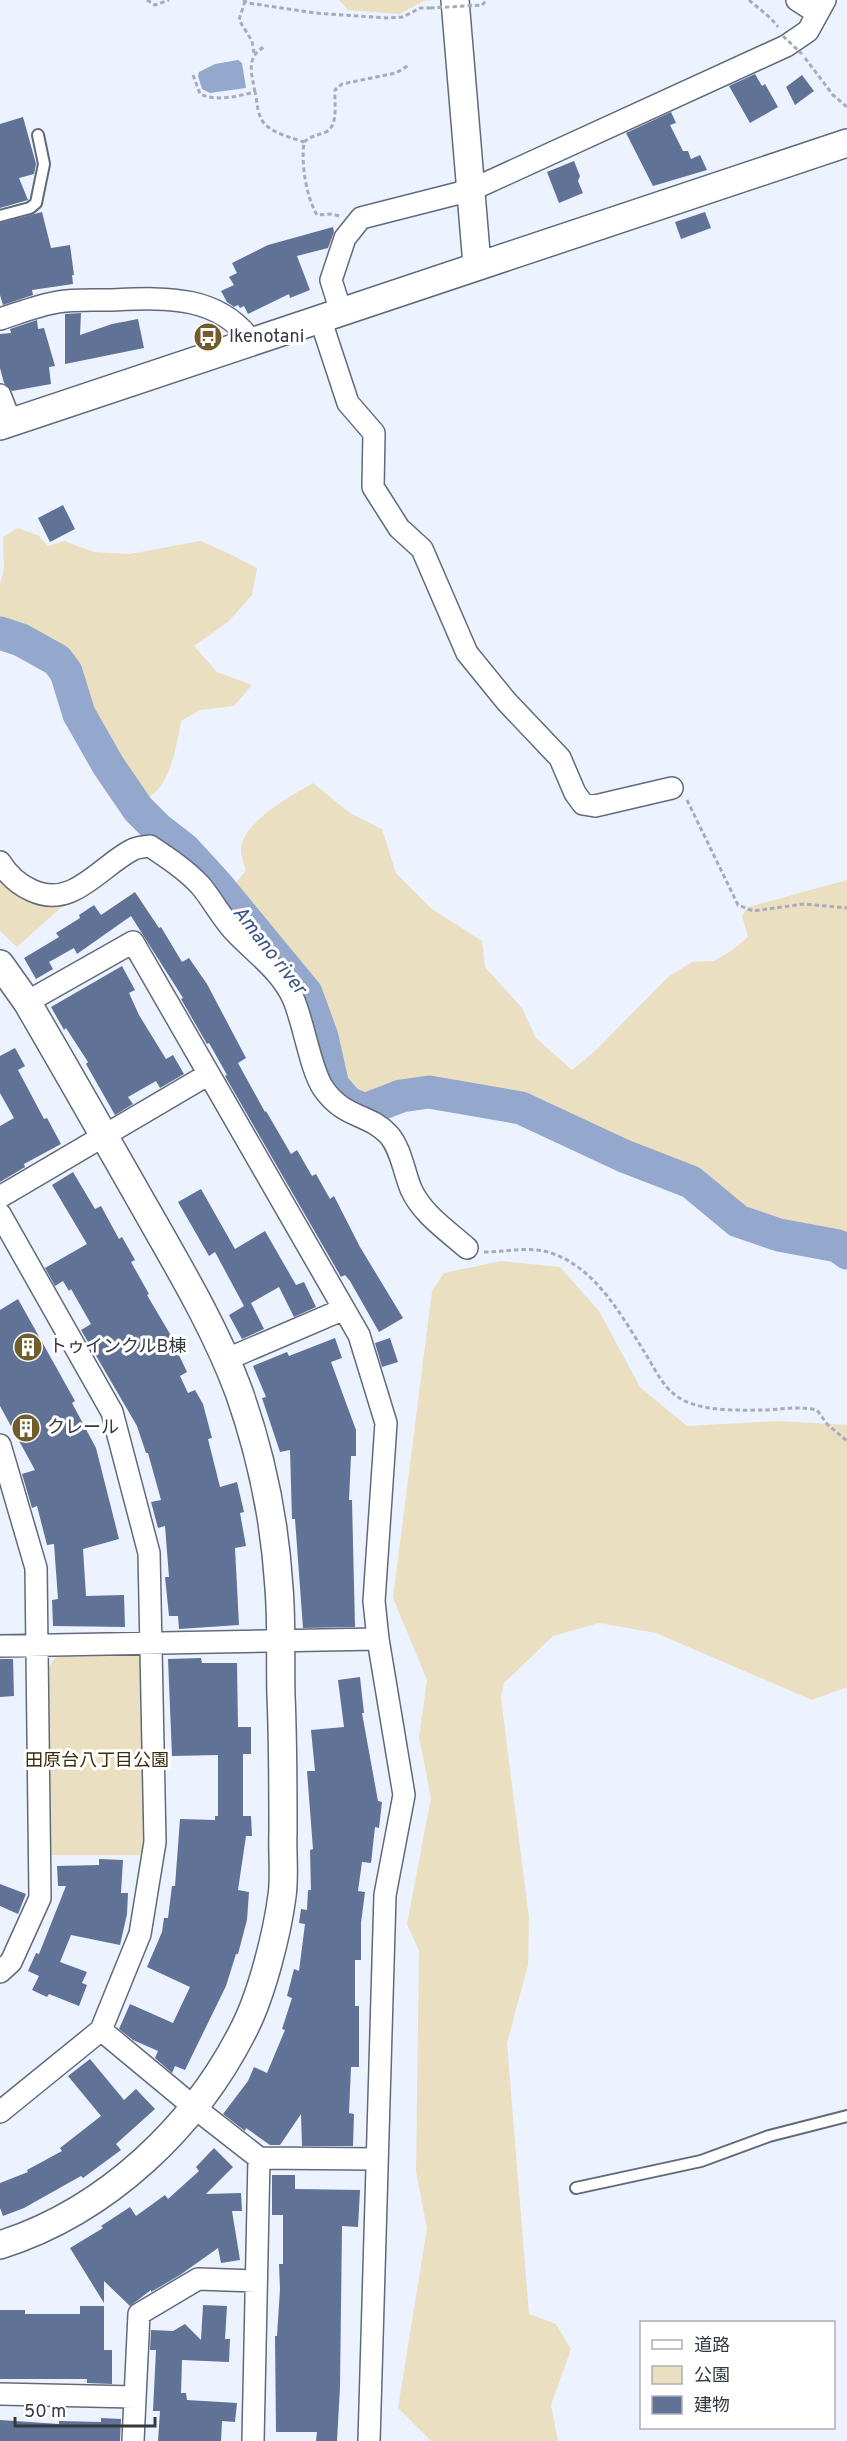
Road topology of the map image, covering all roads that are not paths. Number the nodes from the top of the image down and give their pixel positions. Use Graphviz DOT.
graph roads {
  1 [pos="455,0"];
  2 [pos="797,0"];
  3 [pos="821,6"];
  4 [pos="38,135"];
  5 [pos="847,143"];
  6 [pos="471,190"];
  7 [pos="0,216"];
  8 [pos="477,265"];
  9 [pos="330,315"];
  10 [pos="0,319"];
  11 [pos="252,342"];
  12 [pos="0,394"];
  13 [pos="5,424"];
  14 [pos="672,788"];
  15 [pos="0,862"];
  16 [pos="0,964"];
  17 [pos="27,1002"];
  18 [pos="209,1074"];
  19 [pos="103,1135"];
  20 [pos="0,1197"];
  21 [pos="0,1214"];
  22 [pos="467,1248"];
  23 [pos="344,1309"];
  24 [pos="225,1360"];
  25 [pos="0,1445"];
  26 [pos="378,1639"];
  27 [pos="280,1640"];
  28 [pos="152,1642"];
  29 [pos="36,1645"];
  30 [pos="0,1646"];
  31 [pos="0,1972"];
  32 [pos="101,2030"];
  33 [pos="195,2108"];
  34 [pos="0,2112"];
  35 [pos="847,2116"];
  36 [pos="259,2158"];
  37 [pos="376,2159"];
  38 [pos="576,2188"];
  39 [pos="0,2245"];
  40 [pos="256,2281"];
  41 [pos="0,2394"];
  42 [pos="134,2397"];
  43 [pos="133,2441"];
  44 [pos="253,2441"];
  45 [pos="369,2441"];
  1 -- 6 [label="street"];
  2 -- 3 [label="street"];
  3 -- 6 [label="street"];
  4 -- 7 [label="lane"];
  5 -- 8 [label="street"];
  6 -- 8 [label="street"];
  6 -- 9 [label="street"];
  8 -- 9 [label="street"];
  9 -- 11 [label="street"];
  9 -- 14 [label="street"];
  10 -- 11 [label="street"];
  11 -- 13 [label="street"];
  12 -- 13 [label="street"];
  15 -- 22 [label="street"];
  16 -- 17 [label="street"];
  17 -- 18 [label="street"];
  17 -- 19 [label="street"];
  18 -- 19 [label="street"];
  18 -- 23 [label="street"];
  19 -- 20 [label="street"];
  19 -- 24 [label="street"];
  21 -- 28 [label="street"];
  23 -- 24 [label="street"];
  23 -- 26 [label="street"];
  24 -- 27 [label="street"];
  25 -- 29 [label="street"];
  26 -- 27 [label="street"];
  26 -- 37 [label="street"];
  27 -- 28 [label="street"];
  27 -- 33 [label="street"];
  28 -- 29 [label="street"];
  28 -- 32 [label="street"];
  29 -- 30 [label="street"];
  29 -- 31 [label="street"];
  32 -- 33 [label="street"];
  32 -- 34 [label="street"];
  33 -- 36 [label="street"];
  33 -- 39 [label="street"];
  35 -- 38 [label="lane"];
  36 -- 37 [label="street"];
  36 -- 40 [label="street"];
  37 -- 45 [label="street"];
  40 -- 42 [label="street"];
  40 -- 44 [label="street"];
  41 -- 42 [label="street"];
  42 -- 43 [label="street"];
}
